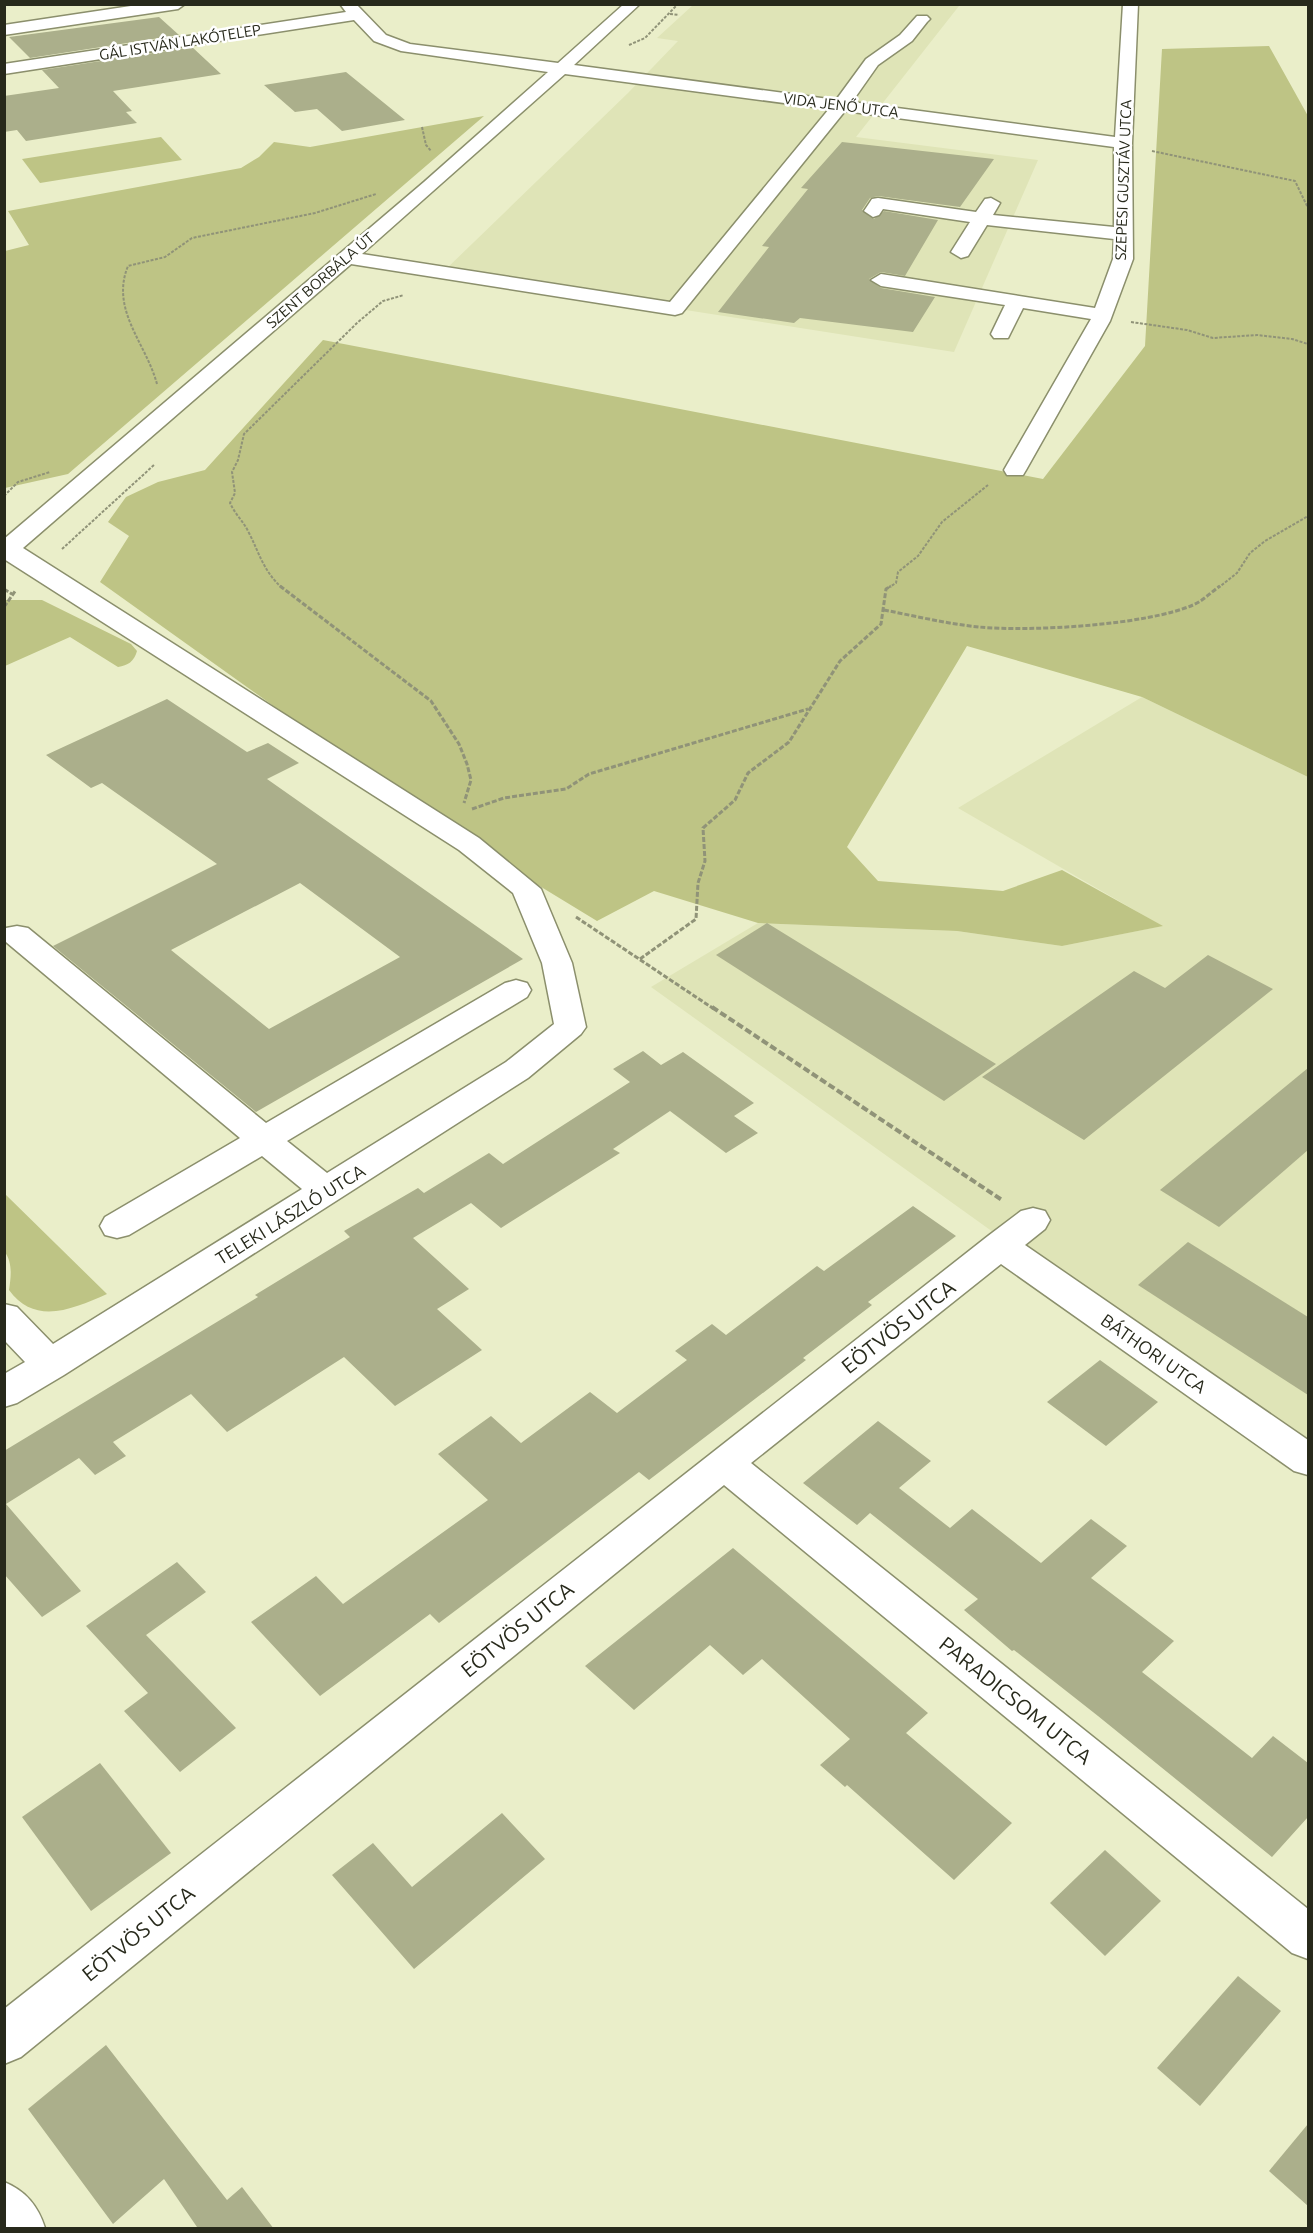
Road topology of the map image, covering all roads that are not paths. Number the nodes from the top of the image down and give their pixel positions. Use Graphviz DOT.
graph roads {
  1 [pos="178,4"];
  2 [pos="633,4"];
  3 [pos="1131,7"];
  4 [pos="351,10"];
  5 [pos="922,19"];
  6 [pos="4,30"];
  7 [pos="4,69"];
  8 [pos="559,69"];
  9 [pos="841,105"];
  10 [pos="1123,143"];
  11 [pos="993,200"];
  12 [pos="873,211"];
  13 [pos="983,219"];
  14 [pos="1123,234"];
  15 [pos="961,252"];
  16 [pos="345,257"];
  17 [pos="881,280"];
  18 [pos="1017,301"];
  19 [pos="1102,318"];
  20 [pos="1001,334"];
  21 [pos="1015,470"];
  22 [pos="6,549"];
  23 [pos="17,935"];
  24 [pos="516,990"];
  25 [pos="264,1139"];
  26 [pos="326,1191"];
  27 [pos="1033,1220"];
  28 [pos="117,1226"];
  29 [pos="1000,1245"];
  30 [pos="4,1317"];
  31 [pos="51,1365"];
  32 [pos="4,1393"];
  33 [pos="1308,1460"];
  34 [pos="724,1463"];
  35 [pos="1308,1937"];
  36 [pos="4,2040"];
  37 [pos="4,2207"];
  38 [pos="20,2229"];
  1 -- 6 [label="street"];
  2 -- 8 [label="street, SZENT BORBÁLA ÚT"];
  3 -- 10 [label="street, SZEPESI GUSZTÁV UTCA"];
  4 -- 7 [label="street, GÁL ISTVÁN LAKÓTELEP"];
  4 -- 8 [label="street, VIDA JENŐ UTCA"];
  5 -- 9 [label="street"];
  8 -- 9 [label="street, VIDA JENŐ UTCA"];
  8 -- 16 [label="street, SZENT BORBÁLA ÚT"];
  9 -- 10 [label="street, VIDA JENŐ UTCA"];
  9 -- 16 [label="street"];
  10 -- 14 [label="street, SZEPESI GUSZTÁV UTCA"];
  11 -- 13 [label="street"];
  12 -- 13 [label="street"];
  13 -- 14 [label="street"];
  13 -- 15 [label="street"];
  14 -- 19 [label="street, SZEPESI GUSZTÁV UTCA"];
  16 -- 22 [label="street, SZENT BORBÁLA ÚT"];
  17 -- 18 [label="street"];
  18 -- 19 [label="street"];
  18 -- 20 [label="street"];
  19 -- 21 [label="street, SZEPESI GUSZTÁV UTCA"];
  22 -- 26 [label="street, TELEKI LÁSZLÓ UTCA"];
  23 -- 25 [label="street"];
  24 -- 25 [label="street"];
  25 -- 26 [label="street"];
  25 -- 28 [label="street"];
  26 -- 31 [label="street, TELEKI LÁSZLÓ UTCA"];
  27 -- 29 [label="street, EÖTVÖS UTCA"];
  29 -- 33 [label="street, BÁTHORI UTCA"];
  29 -- 34 [label="street, EÖTVÖS UTCA"];
  30 -- 31 [label="street"];
  31 -- 32 [label="street, TELEKI LÁSZLÓ UTCA"];
  34 -- 35 [label="street, PARADICSOM UTCA"];
  34 -- 36 [label="street, EÖTVÖS UTCA"];
  37 -- 38 [label="street"];
}
